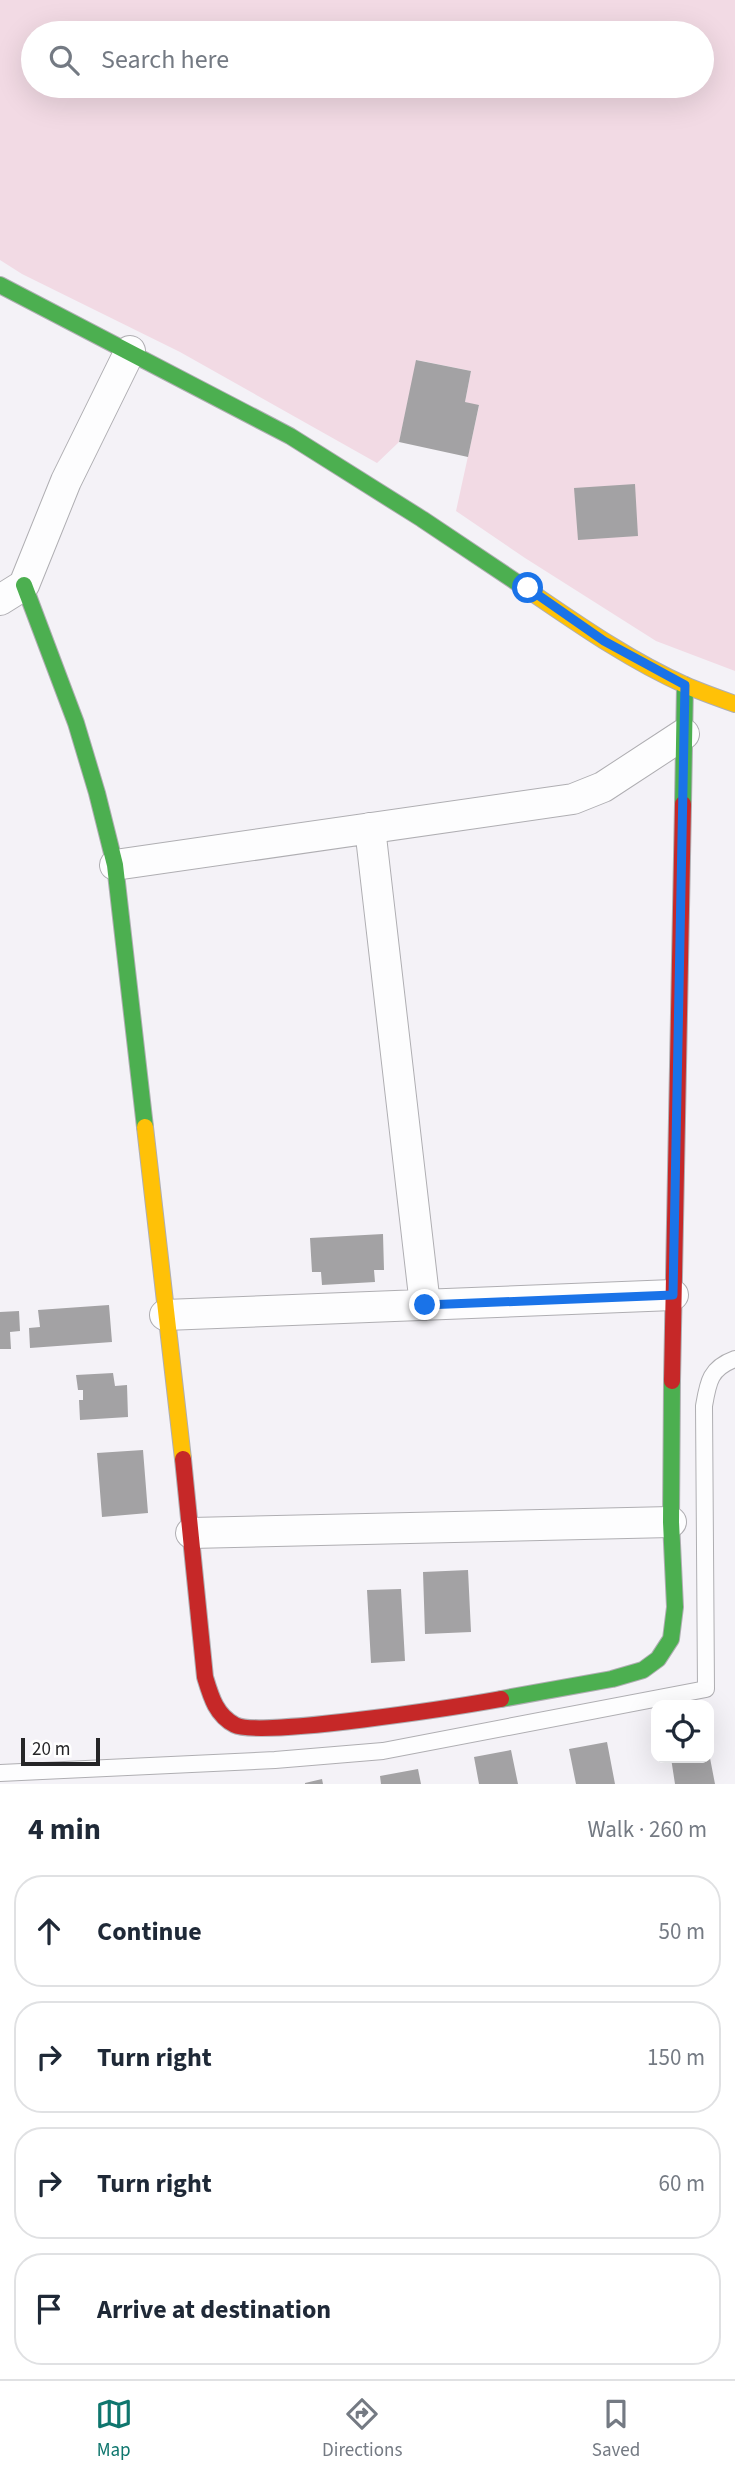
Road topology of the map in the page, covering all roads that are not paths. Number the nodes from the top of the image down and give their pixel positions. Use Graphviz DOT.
graph roads {
  1 [pos="0,285"];
  2 [pos="130,351"];
  3 [pos="12,593"];
  4 [pos="685,685"];
  5 [pos="735,704"];
  6 [pos="684,734"];
  7 [pos="370,828"];
  8 [pos="115,865"];
  9 [pos="673,1295"];
  10 [pos="425,1305"];
  11 [pos="165,1315"];
  12 [pos="735,1359"];
  13 [pos="671,1522"];
  14 [pos="191,1533"];
  15 [pos="0,1773"];
  1 -- 2 [label="street"];
  2 -- 3 [label="street"];
  2 -- 4 [label="street"];
  3 -- 8 [label="street"];
  4 -- 5 [label="street"];
  4 -- 6 [label="street"];
  6 -- 7 [label="street"];
  6 -- 9 [label="street"];
  7 -- 8 [label="street"];
  7 -- 10 [label="street"];
  8 -- 11 [label="street"];
  9 -- 10 [label="street"];
  9 -- 13 [label="street"];
  10 -- 11 [label="street"];
  11 -- 14 [label="street"];
  12 -- 15 [label="lane"];
  13 -- 14 [label="street"];
  13 -- 14 [label="street"];
}
